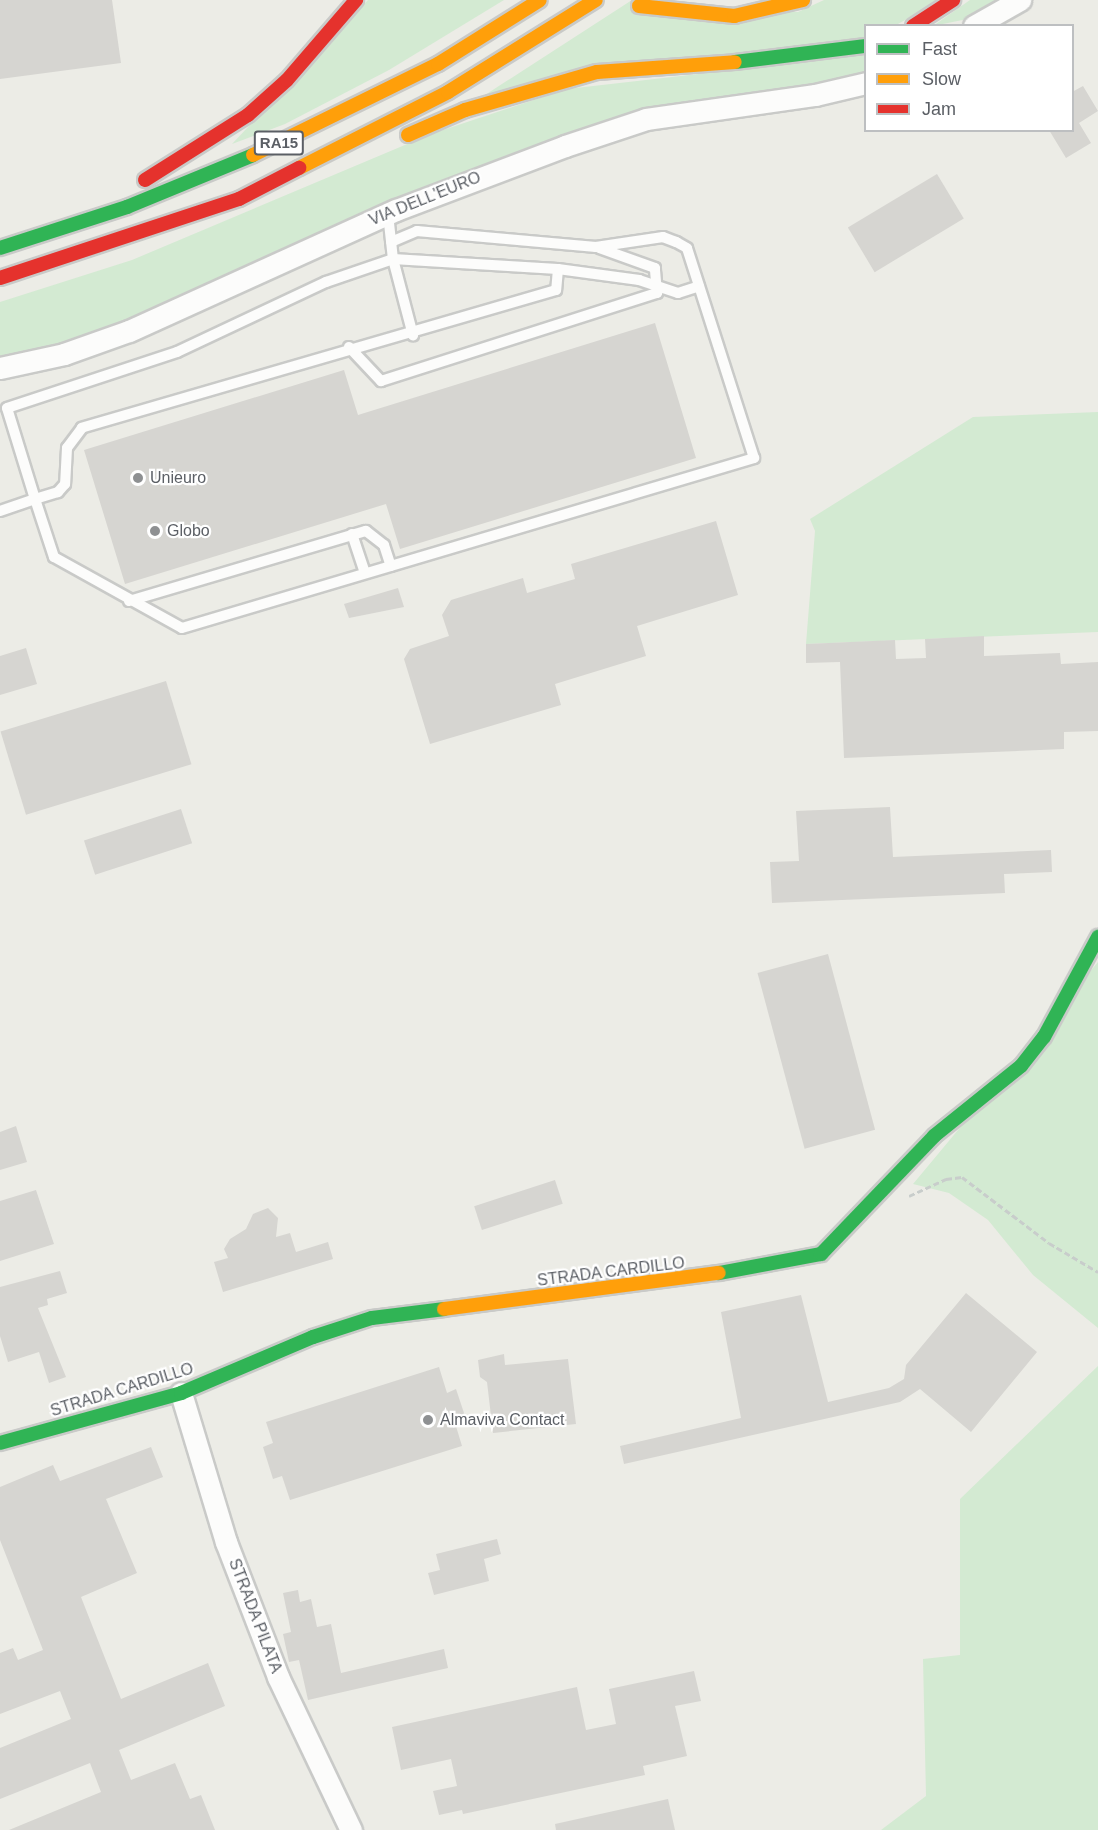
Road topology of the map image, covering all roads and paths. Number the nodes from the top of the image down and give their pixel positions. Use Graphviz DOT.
graph roads {
  1 [pos="356,0"];
  2 [pos="540,0"];
  3 [pos="596,0"];
  4 [pos="803,0"];
  5 [pos="953,0"];
  6 [pos="1020,0"];
  7 [pos="639,6"];
  8 [pos="916,24"];
  9 [pos="978,24"];
  10 [pos="864,46"];
  11 [pos="864,83"];
  12 [pos="395,142"];
  13 [pos="312,180"];
  14 [pos="129,188"];
  15 [pos="102,198"];
  16 [pos="239,199"];
  17 [pos="388,214"];
  18 [pos="0,232"];
  19 [pos="391,242"];
  20 [pos="596,247"];
  21 [pos="0,248"];
  22 [pos="393,259"];
  23 [pos="558,269"];
  24 [pos="0,278"];
  25 [pos="660,285"];
  26 [pos="699,286"];
  27 [pos="413,335"];
  28 [pos="349,347"];
  29 [pos="0,368"];
  30 [pos="4,409"];
  31 [pos="35,499"];
  32 [pos="0,511"];
  33 [pos="352,534"];
  34 [pos="391,566"];
  35 [pos="365,573"];
  36 [pos="129,601"];
  37 [pos="1098,937"];
  38 [pos="902,1201"];
  39 [pos="1098,1272"];
  40 [pos="182,1393"];
  41 [pos="0,1433"];
  42 [pos="35,1434"];
  43 [pos="0,1443"];
  44 [pos="351,1830"];
  1 -- 14 [label="main road"];
  2 -- 21 [label="main road, RA15"];
  3 -- 16 [label="main road, RA15"];
  4 -- 7 [label="main road"];
  5 -- 8 [label="main road"];
  6 -- 9 [label="street"];
  10 -- 12 [label="main road"];
  11 -- 17 [label="street, VIA DELL'EURO"];
  13 -- 16 [label="main road"];
  15 -- 18 [label="main road"];
  16 -- 24 [label="main road, RA15"];
  17 -- 19 [label="lane"];
  17 -- 29 [label="street, VIA DELL'EURO"];
  19 -- 20 [label="lane"];
  19 -- 22 [label="lane"];
  20 -- 25 [label="lane"];
  20 -- 26 [label="lane"];
  22 -- 23 [label="lane"];
  22 -- 27 [label="lane"];
  22 -- 30 [label="lane"];
  23 -- 25 [label="lane"];
  23 -- 27 [label="lane"];
  25 -- 26 [label="lane"];
  25 -- 28 [label="lane"];
  26 -- 34 [label="lane"];
  27 -- 28 [label="lane"];
  28 -- 31 [label="lane"];
  30 -- 31 [label="lane"];
  31 -- 32 [label="lane"];
  31 -- 36 [label="lane"];
  33 -- 34 [label="lane"];
  33 -- 35 [label="lane"];
  33 -- 36 [label="lane"];
  34 -- 35 [label="lane"];
  35 -- 36 [label="lane"];
  37 -- 40 [label="main road, STRADA CARDILLO"];
  38 -- 39 [label="path"];
  40 -- 42 [label="main road, STRADA CARDILLO"];
  40 -- 44 [label="street, STRADA PILATA"];
  41 -- 42 [label="street"];
  42 -- 43 [label="main road, STRADA CARDILLO"];
}
